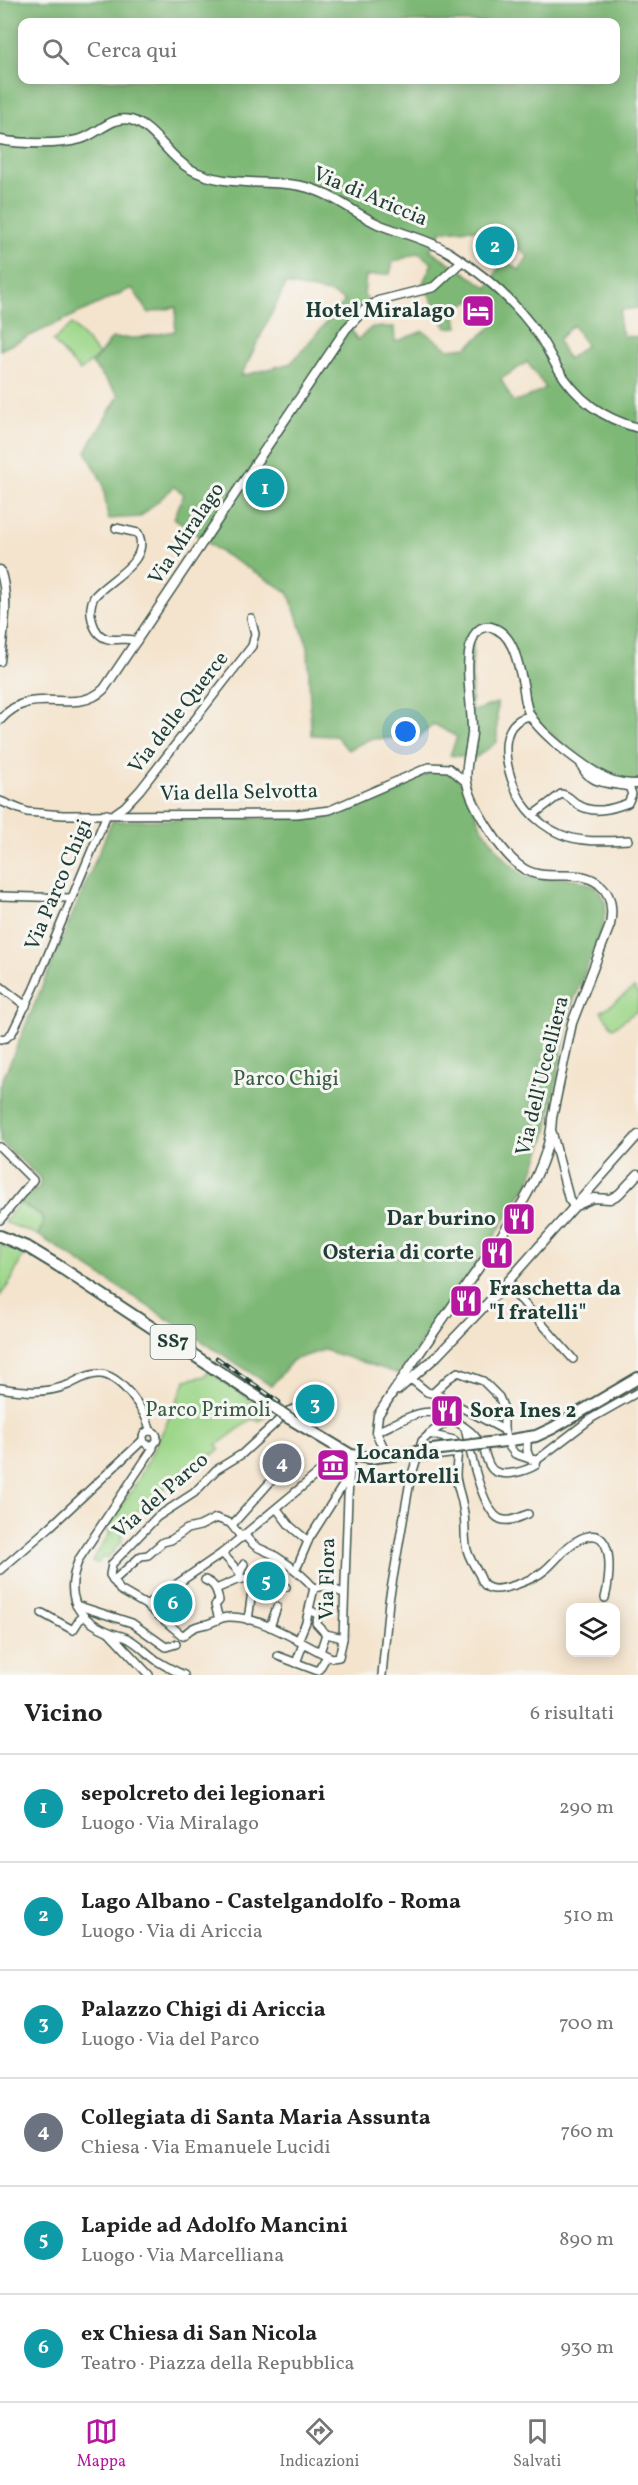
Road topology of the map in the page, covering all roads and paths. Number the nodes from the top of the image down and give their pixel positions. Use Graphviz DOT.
graph roads {
  1 [pos="0,140"];
  2 [pos="462,261"];
  3 [pos="638,428"];
  4 [pos="116,528"];
  5 [pos="0,570"];
  6 [pos="251,618"];
  7 [pos="137,641"];
  8 [pos="0,661"];
  9 [pos="531,716"];
  10 [pos="0,720"];
  11 [pos="580,762"];
  12 [pos="467,783"];
  13 [pos="638,784"];
  14 [pos="0,801"];
  15 [pos="107,814"];
  16 [pos="533,815"];
  17 [pos="628,840"];
  18 [pos="0,896"];
  19 [pos="70,898"];
  20 [pos="0,986"];
  21 [pos="26,1006"];
  22 [pos="0,1039"];
  23 [pos="552,1133"];
  24 [pos="638,1135"];
  25 [pos="0,1147"];
  26 [pos="638,1174"];
  27 [pos="574,1206"];
  28 [pos="0,1220"];
  29 [pos="0,1236"];
  30 [pos="504,1285"];
  31 [pos="416,1357"];
  32 [pos="573,1359"];
  33 [pos="427,1365"];
  34 [pos="638,1378"];
  35 [pos="411,1379"];
  36 [pos="0,1388"];
  37 [pos="638,1392"];
  38 [pos="433,1393"];
  39 [pos="391,1395"];
  40 [pos="286,1416"];
  41 [pos="452,1419"];
  42 [pos="465,1428"];
  43 [pos="150,1431"];
  44 [pos="376,1432"];
  45 [pos="429,1434"];
  46 [pos="506,1437"];
  47 [pos="527,1438"];
  48 [pos="477,1439"];
  49 [pos="143,1440"];
  50 [pos="153,1445"];
  51 [pos="483,1448"];
  52 [pos="347,1453"];
  53 [pos="458,1454"];
  54 [pos="390,1456"];
  55 [pos="417,1458"];
  56 [pos="534,1460"];
  57 [pos="349,1475"];
  58 [pos="272,1480"];
  59 [pos="277,1509"];
  60 [pos="528,1514"];
  61 [pos="232,1525"];
  62 [pos="244,1536"];
  63 [pos="308,1541"];
  64 [pos="222,1553"];
  65 [pos="244,1564"];
  66 [pos="285,1564"];
  67 [pos="298,1565"];
  68 [pos="0,1570"];
  69 [pos="240,1576"];
  70 [pos="254,1577"];
  71 [pos="205,1580"];
  72 [pos="266,1580"];
  73 [pos="113,1581"];
  74 [pos="286,1587"];
  75 [pos="314,1588"];
  76 [pos="216,1589"];
  77 [pos="343,1593"];
  78 [pos="605,1598"];
  79 [pos="76,1605"];
  80 [pos="146,1605"];
  81 [pos="215,1605"];
  82 [pos="277,1607"];
  83 [pos="207,1609"];
  84 [pos="309,1610"];
  85 [pos="42,1613"];
  86 [pos="82,1616"];
  87 [pos="219,1618"];
  88 [pos="248,1620"];
  89 [pos="270,1627"];
  90 [pos="109,1632"];
  91 [pos="326,1634"];
  92 [pos="343,1638"];
  93 [pos="301,1642"];
  94 [pos="176,1644"];
  95 [pos="320,1652"];
  96 [pos="278,1656"];
  97 [pos="327,1656"];
  98 [pos="296,1663"];
  99 [pos="149,1675"];
  100 [pos="184,1675"];
  101 [pos="382,1675"];
  1 -- 2 [label="street, Via di Ariccia"];
  2 -- 3 [label="street, Via di Ariccia"];
  2 -- 7 [label="street, Via Miralago"];
  4 -- 7 [label="street"];
  5 -- 8 [label="street"];
  6 -- 15 [label="street, Via delle Querce"];
  7 -- 10 [label="street, Via Miralago"];
  9 -- 11 [label="street"];
  9 -- 12 [label="street"];
  9 -- 16 [label="street"];
  11 -- 13 [label="street"];
  11 -- 16 [label="street"];
  12 -- 15 [label="street, Via della Selvotta"];
  12 -- 23 [label="street, Via dell'Uccelliera"];
  14 -- 15 [label="street, Via della Selvotta"];
  15 -- 19 [label="street, Via Parco Chigi"];
  16 -- 17 [label="street"];
  18 -- 19 [label="street"];
  19 -- 21 [label="street, Via Parco Chigi"];
  20 -- 21 [label="street"];
  21 -- 22 [label="street, Via Parco Chigi"];
  23 -- 27 [label="street"];
  23 -- 31 [label="street, Via dell'Uccelliera"];
  24 -- 27 [label="street"];
  25 -- 28 [label="street"];
  26 -- 27 [label="street"];
  27 -- 30 [label="street"];
  29 -- 40 [label="main road, SS7, bridge"];
  30 -- 32 [label="street"];
  30 -- 33 [label="street"];
  31 -- 33 [label="street"];
  31 -- 39 [label="street, Via dell'Uccelliera"];
  33 -- 35 [label="street"];
  34 -- 47 [label="main road"];
  35 -- 38 [label="street"];
  35 -- 39 [label="street"];
  36 -- 43 [label="street"];
  37 -- 56 [label="street"];
  38 -- 46 [label="street"];
  38 -- 46 [label="street"];
  39 -- 44 [label="street, Via dell'Uccelliera"];
  40 -- 52 [label="main road, SS7"];
  40 -- 73 [label="street, Via del Parco"];
  41 -- 42 [label="street"];
  41 -- 44 [label="street"];
  41 -- 45 [label="street"];
  42 -- 48 [label="street"];
  42 -- 60 [label="street"];
  43 -- 49 [label="street"];
  43 -- 50 [label="street"];
  44 -- 54 [label="street"];
  45 -- 53 [label="street"];
  45 -- 55 [label="street"];
  46 -- 47 [label="main road"];
  46 -- 54 [label="main road, bridge"];
  46 -- 56 [label="street"];
  47 -- 56 [label="street"];
  49 -- 50 [label="street"];
  49 -- 68 [label="street"];
  50 -- 79 [label="street"];
  51 -- 56 [label="street"];
  52 -- 54 [label="main road"];
  52 -- 57 [label="street, Via Flora"];
  52 -- 59 [label="street"];
  53 -- 55 [label="street"];
  53 -- 78 [label="street"];
  55 -- 101 [label="street"];
  57 -- 63 [label="street"];
  57 -- 77 [label="street, Via Flora"];
  58 -- 61 [label="street"];
  59 -- 62 [label="street"];
  59 -- 63 [label="street"];
  61 -- 62 [label="street"];
  61 -- 73 [label="street"];
  62 -- 64 [label="street"];
  62 -- 66 [label="street"];
  63 -- 67 [label="street"];
  64 -- 69 [label="street"];
  64 -- 80 [label="street"];
  65 -- 69 [label="street"];
  66 -- 72 [label="street"];
  66 -- 75 [label="street"];
  69 -- 70 [label="street"];
  69 -- 76 [label="street"];
  70 -- 72 [label="street"];
  70 -- 88 [label="street"];
  71 -- 76 [label="street"];
  72 -- 74 [label="street"];
  73 -- 80 [label="street"];
  75 -- 77 [label="street"];
  75 -- 84 [label="street"];
  76 -- 81 [label="street"];
  77 -- 92 [label="street, Via Flora"];
  79 -- 86 [label="street"];
  79 -- 94 [label="street"];
  80 -- 87 [label="street"];
  81 -- 83 [label="street"];
  81 -- 87 [label="street"];
  82 -- 89 [label="street"];
  84 -- 91 [label="street"];
  84 -- 93 [label="street"];
  85 -- 86 [label="street"];
  86 -- 90 [label="street"];
  87 -- 88 [label="street"];
  88 -- 89 [label="street"];
  89 -- 93 [label="street"];
  90 -- 99 [label="street"];
  90 -- 100 [label="street"];
  91 -- 92 [label="street"];
  91 -- 95 [label="street"];
  92 -- 97 [label="street, Via Flora"];
  93 -- 95 [label="street"];
  93 -- 98 [label="street"];
  95 -- 97 [label="street"];
  96 -- 98 [label="street"];
  97 -- 98 [label="street"];
}
